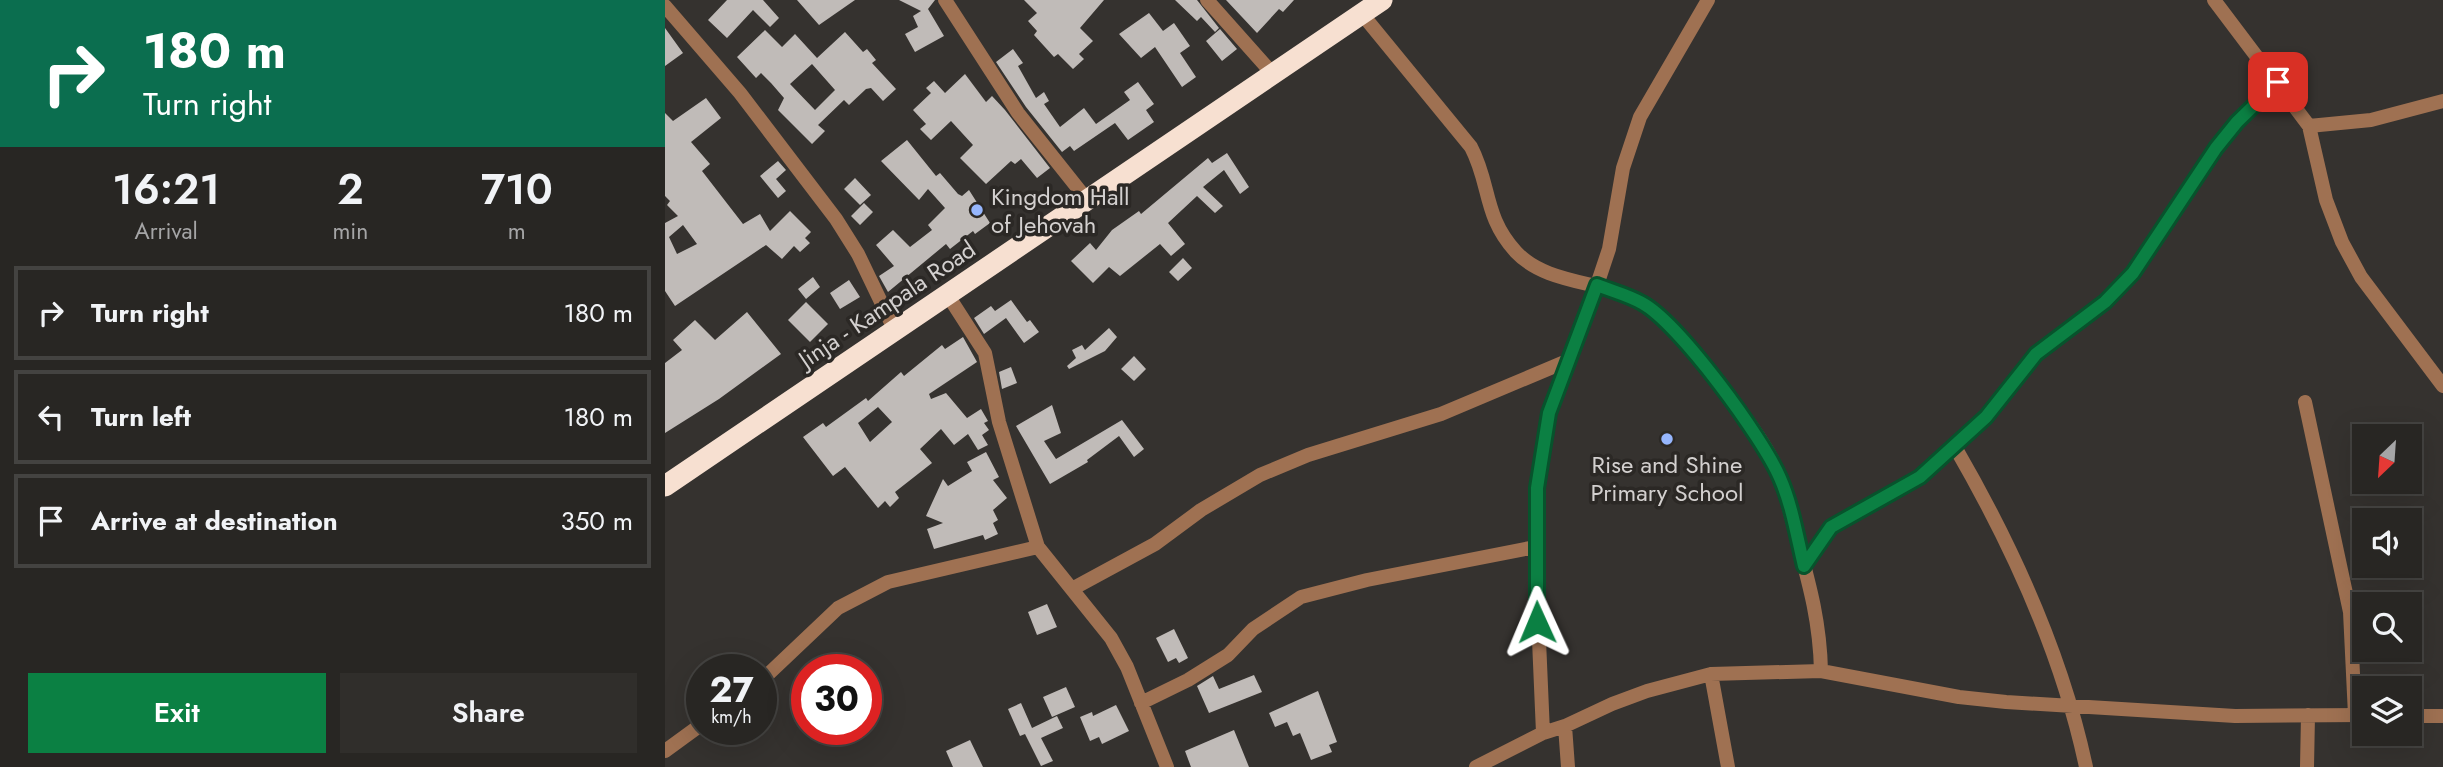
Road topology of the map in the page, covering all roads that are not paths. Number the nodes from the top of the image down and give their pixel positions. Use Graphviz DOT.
graph roads {
  1 [pos="945,0"];
  2 [pos="1207,0"];
  3 [pos="1382,0"];
  4 [pos="1708,0"];
  5 [pos="2214,0"];
  6 [pos="665,6"];
  7 [pos="1362,14"];
  8 [pos="1272,73"];
  9 [pos="2278,82"];
  10 [pos="2443,101"];
  11 [pos="2309,126"];
  12 [pos="1088,201"];
  13 [pos="1597,285"];
  14 [pos="947,295"];
  15 [pos="895,331"];
  16 [pos="1567,361"];
  17 [pos="2443,386"];
  18 [pos="2305,402"];
  19 [pos="1955,447"];
  20 [pos="665,486"];
  21 [pos="1038,547"];
  22 [pos="1535,547"];
  23 [pos="1804,566"];
  24 [pos="1072,589"];
  25 [pos="777,666"];
  26 [pos="1821,670"];
  27 [pos="1711,674"];
  28 [pos="2356,676"];
  29 [pos="1141,703"];
  30 [pos="2073,706"];
  31 [pos="2308,715"];
  32 [pos="2352,715"];
  33 [pos="2422,716"];
  34 [pos="2443,716"];
  35 [pos="1565,726"];
  36 [pos="1543,733"];
  37 [pos="686,736"];
  38 [pos="665,751"];
  39 [pos="1167,767"];
  40 [pos="1476,767"];
  41 [pos="1568,767"];
  42 [pos="1728,767"];
  43 [pos="2086,767"];
  44 [pos="2307,767"];
  1 -- 12 [label="street"];
  2 -- 8 [label="street"];
  3 -- 7 [label="highway, Jinja - Kampala Road"];
  4 -- 13 [label="street"];
  5 -- 9 [label="street"];
  6 -- 15 [label="street"];
  7 -- 8 [label="highway, Jinja - Kampala Road"];
  7 -- 13 [label="street"];
  8 -- 12 [label="highway, Jinja - Kampala Road"];
  9 -- 11 [label="street"];
  9 -- 19 [label="street"];
  10 -- 11 [label="street"];
  11 -- 17 [label="street"];
  12 -- 14 [label="highway, Jinja - Kampala Road"];
  13 -- 16 [label="street"];
  13 -- 23 [label="street"];
  14 -- 15 [label="highway, Jinja - Kampala Road"];
  14 -- 21 [label="street"];
  15 -- 20 [label="highway, Jinja - Kampala Road"];
  16 -- 22 [label="street"];
  16 -- 24 [label="street"];
  18 -- 28 [label="street"];
  19 -- 23 [label="street"];
  19 -- 30 [label="street"];
  21 -- 24 [label="street"];
  21 -- 25 [label="street"];
  22 -- 29 [label="street"];
  22 -- 36 [label="street"];
  23 -- 26 [label="street"];
  24 -- 29 [label="street"];
  26 -- 27 [label="street"];
  26 -- 30 [label="street"];
  27 -- 35 [label="street"];
  27 -- 42 [label="street"];
  29 -- 39 [label="street"];
  30 -- 31 [label="street"];
  30 -- 43 [label="street"];
  31 -- 32 [label="street"];
  31 -- 44 [label="street"];
  33 -- 34 [label="street"];
  35 -- 36 [label="street"];
  35 -- 41 [label="street"];
  36 -- 40 [label="street"];
  37 -- 38 [label="street"];
}
